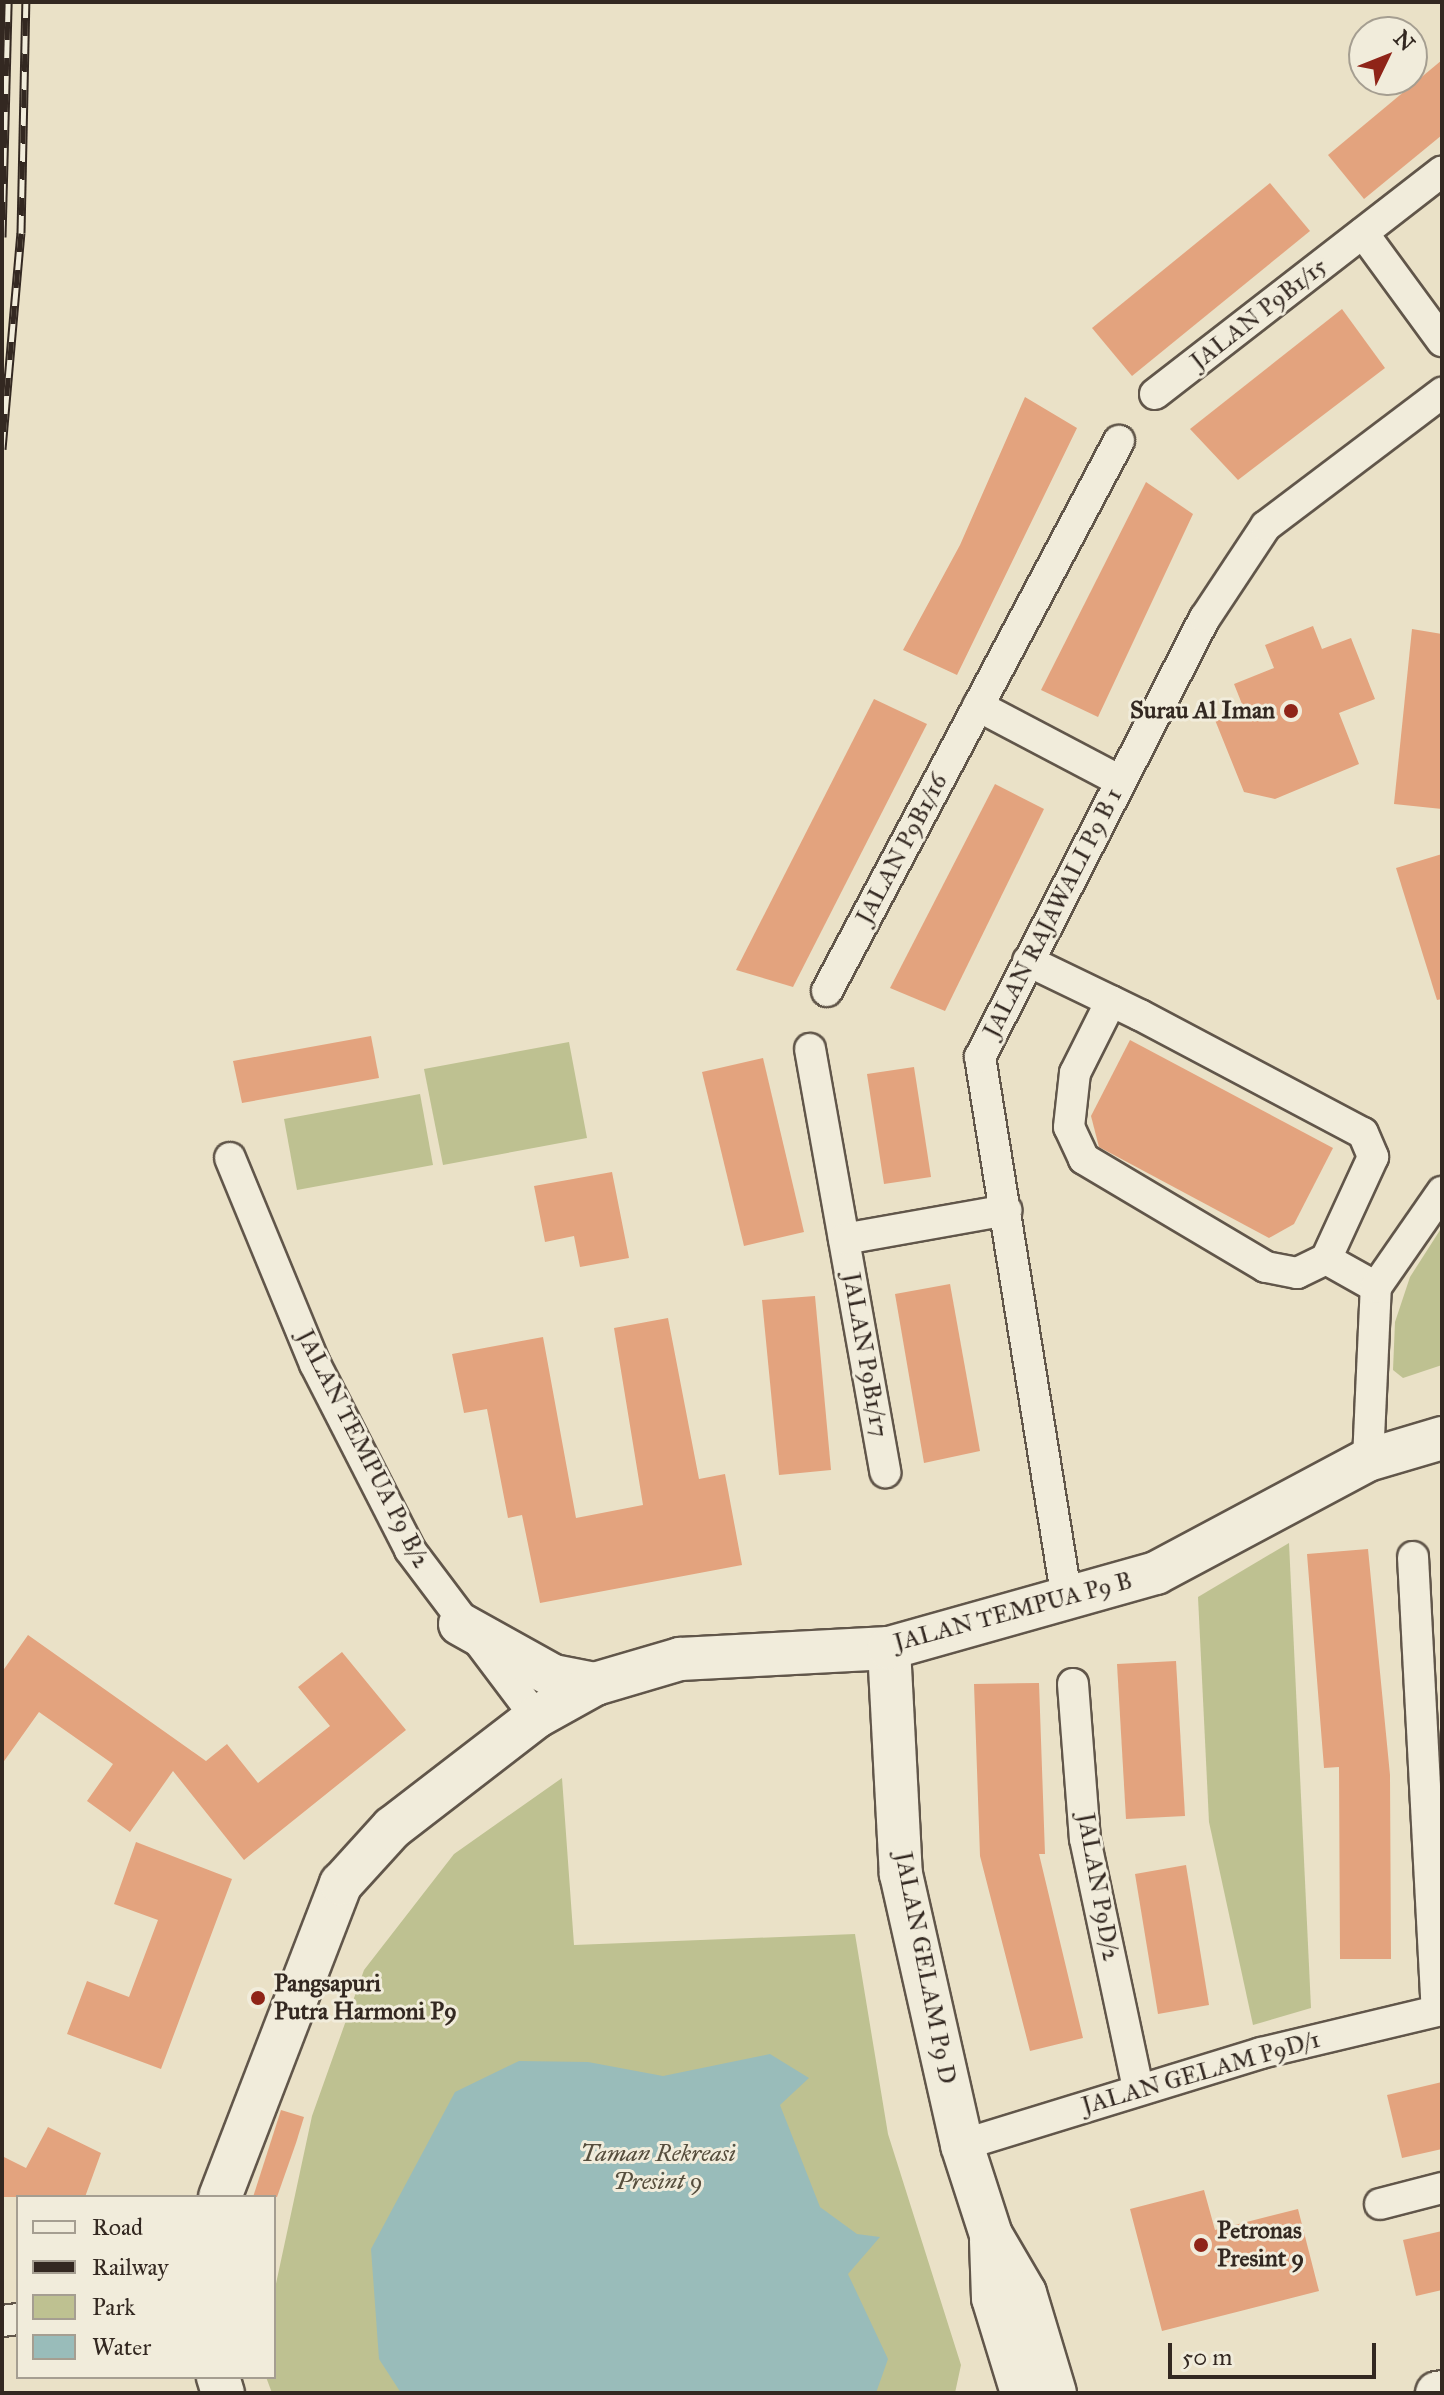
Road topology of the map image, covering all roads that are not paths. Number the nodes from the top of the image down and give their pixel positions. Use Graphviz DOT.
graph roads {
  1 [pos="1442,171"];
  2 [pos="1363,233"];
  3 [pos="1442,341"];
  4 [pos="1442,393"];
  5 [pos="1155,394"];
  6 [pos="1119,441"];
  7 [pos="978,706"];
  8 [pos="1120,781"];
  9 [pos="1028,961"];
  10 [pos="827,991"];
  11 [pos="1111,1001"];
  12 [pos="810,1049"];
  13 [pos="230,1158"];
  14 [pos="1442,1192"];
  15 [pos="1006,1210"];
  16 [pos="844,1239"];
  17 [pos="1326,1259"];
  18 [pos="1376,1287"];
  19 [pos="1442,1438"];
  20 [pos="1368,1460"];
  21 [pos="885,1472"];
  22 [pos="1413,1557"];
  23 [pos="1067,1600"];
  24 [pos="460,1624"];
  25 [pos="889,1648"];
  26 [pos="595,1684"];
  27 [pos="1073,1684"];
  28 [pos="536,1717"];
  29 [pos="1440,2010"];
  30 [pos="1138,2088"];
  31 [pos="962,2145"];
  32 [pos="1442,2188"];
  33 [pos="221,2195"];
  34 [pos="1380,2204"];
  35 [pos="1039,2389"];
  1 -- 2 [label="street, JALAN P9B1/15"];
  2 -- 3 [label="street"];
  2 -- 5 [label="street, JALAN P9B1/15"];
  4 -- 8 [label="street, JALAN RAJAWALI P9 B 1"];
  6 -- 7 [label="street, JALAN P9B1/16"];
  7 -- 8 [label="street"];
  7 -- 10 [label="street, JALAN P9B1/16"];
  8 -- 9 [label="street, JALAN RAJAWALI P9 B 1"];
  9 -- 11 [label="street"];
  9 -- 15 [label="street, JALAN RAJAWALI P9 B 1"];
  11 -- 17 [label="street"];
  11 -- 17 [label="street"];
  12 -- 16 [label="street, JALAN P9B1/17"];
  13 -- 24 [label="street, JALAN TEMPUA P9 B/2"];
  14 -- 18 [label="street"];
  15 -- 16 [label="street, JALAN P9B1/17"];
  15 -- 23 [label="street, JALAN RAJAWALI P9 B 1"];
  16 -- 21 [label="street, JALAN P9B1/17"];
  17 -- 18 [label="street"];
  18 -- 20 [label="street"];
  19 -- 20 [label="street, JALAN TEMPUA P9 B"];
  20 -- 23 [label="street, JALAN TEMPUA P9 B"];
  22 -- 29 [label="street"];
  23 -- 25 [label="street, JALAN TEMPUA P9 B"];
  24 -- 26 [label="street"];
  24 -- 28 [label="street, JALAN TEMPUA P9 B/2"];
  25 -- 26 [label="street, JALAN TEMPUA P9 B"];
  25 -- 31 [label="street, JALAN GELAM P9 D"];
  26 -- 28 [label="street, JALAN TEMPUA P9 B"];
  27 -- 30 [label="street, JALAN P9D/2"];
  28 -- 33 [label="street, JALAN TEMPUA P9 B"];
  29 -- 30 [label="street, JALAN GELAM P9D/1"];
  30 -- 31 [label="street, JALAN GELAM P9D/1"];
  31 -- 35 [label="street, JALAN GELAM P9 D"];
  32 -- 34 [label="street"];
}
